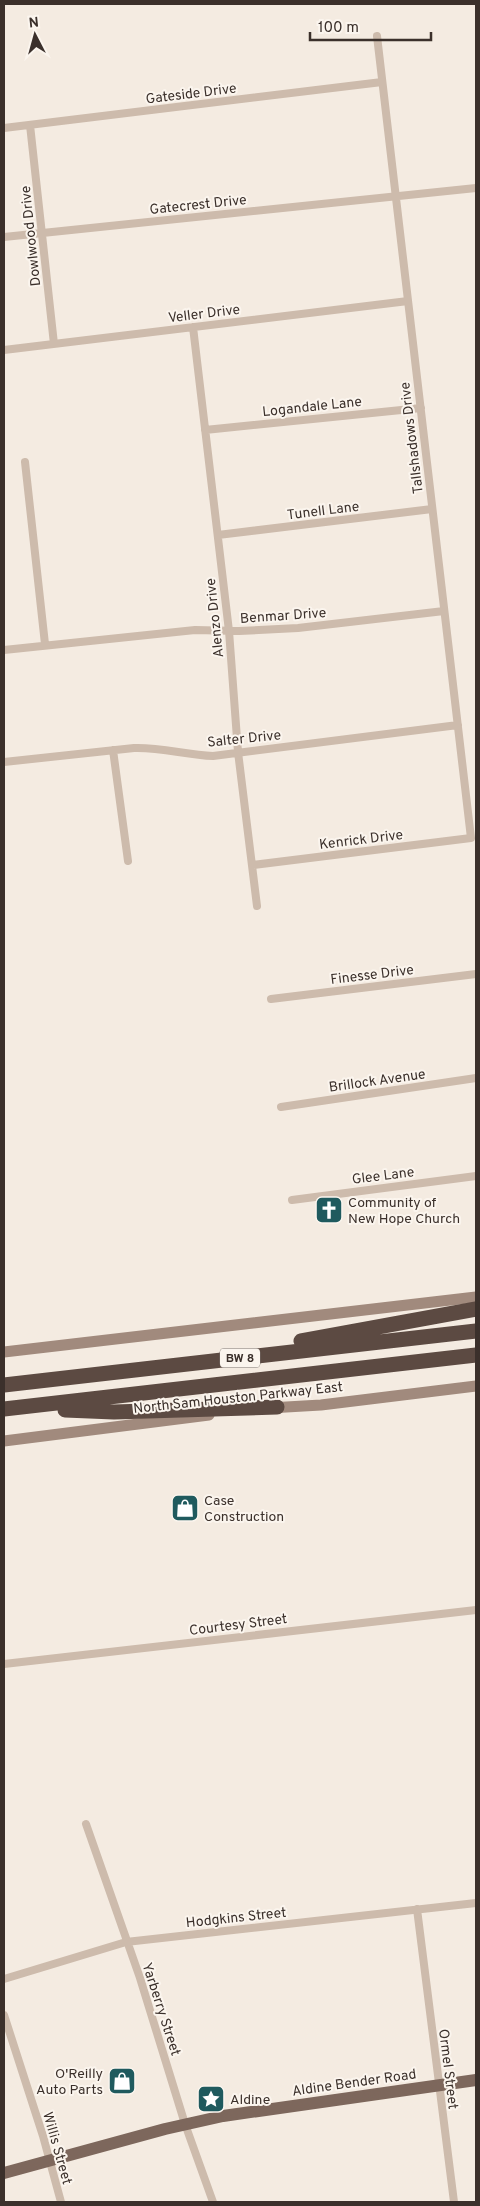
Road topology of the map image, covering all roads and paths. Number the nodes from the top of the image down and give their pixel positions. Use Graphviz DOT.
graph roads {
  1 [pos="377,36"];
  2 [pos="382,82"];
  3 [pos="30,125"];
  4 [pos="4,128"];
  5 [pos="476,188"];
  6 [pos="396,196"];
  7 [pos="42,233"];
  8 [pos="4,237"];
  9 [pos="408,301"];
  10 [pos="193,327"];
  11 [pos="54,344"];
  12 [pos="4,350"];
  13 [pos="420,408"];
  14 [pos="205,430"];
  15 [pos="25,462"];
  16 [pos="432,509"];
  17 [pos="218,535"];
  18 [pos="444,611"];
  19 [pos="229,631"];
  20 [pos="45,644"];
  21 [pos="4,650"];
  22 [pos="458,725"];
  23 [pos="114,750"];
  24 [pos="238,752"];
  25 [pos="4,762"];
  26 [pos="471,838"];
  27 [pos="128,861"];
  28 [pos="254,865"];
  29 [pos="257,906"];
  30 [pos="476,974"];
  31 [pos="271,999"];
  32 [pos="476,1078"];
  33 [pos="281,1107"];
  34 [pos="476,1176"];
  35 [pos="292,1200"];
  36 [pos="476,1298"];
  37 [pos="476,1309"];
  38 [pos="476,1331"];
  39 [pos="4,1352"];
  40 [pos="476,1356"];
  41 [pos="11,1385"];
  42 [pos="476,1386"];
  43 [pos="277,1407"];
  44 [pos="11,1409"];
  45 [pos="4,1441"];
  46 [pos="476,1610"];
  47 [pos="4,1664"];
  48 [pos="86,1824"];
  49 [pos="476,1902"];
  50 [pos="417,1909"];
  51 [pos="126,1942"];
  52 [pos="4,1980"];
  53 [pos="4,2015"];
  54 [pos="476,2080"];
  55 [pos="438,2085"];
  56 [pos="186,2124"];
  57 [pos="49,2161"];
  58 [pos="4,2173"];
  59 [pos="61,2202"];
  60 [pos="213,2202"];
  61 [pos="454,2202"];
  1 -- 2 [label="street, Tallshadows Drive"];
  2 -- 3 [label="street, Gateside Drive"];
  2 -- 6 [label="street, Tallshadows Drive"];
  3 -- 4 [label="street, Gateside Drive"];
  3 -- 7 [label="street, Dowlwood Drive"];
  5 -- 6 [label="street, Gatecrest Drive"];
  6 -- 7 [label="street, Gatecrest Drive"];
  6 -- 9 [label="street, Tallshadows Drive"];
  7 -- 8 [label="street, Gatecrest Drive"];
  7 -- 11 [label="street, Dowlwood Drive"];
  9 -- 10 [label="street, Veller Drive"];
  9 -- 13 [label="street, Tallshadows Drive"];
  10 -- 11 [label="street, Veller Drive"];
  10 -- 14 [label="street, Alenzo Drive"];
  11 -- 12 [label="street, Veller Drive"];
  13 -- 14 [label="street, Logandale Lane"];
  13 -- 16 [label="street, Tallshadows Drive"];
  14 -- 17 [label="street, Alenzo Drive"];
  15 -- 20 [label="street"];
  16 -- 17 [label="street, Tunell Lane"];
  16 -- 18 [label="street, Tallshadows Drive"];
  17 -- 19 [label="street, Alenzo Drive"];
  18 -- 19 [label="street, Benmar Drive"];
  18 -- 22 [label="street, Tallshadows Drive"];
  19 -- 20 [label="street, Benmar Drive"];
  19 -- 24 [label="street, Alenzo Drive"];
  20 -- 21 [label="street, Benmar Drive"];
  22 -- 24 [label="street, Salter Drive"];
  22 -- 26 [label="street, Tallshadows Drive"];
  23 -- 24 [label="street, Salter Drive"];
  23 -- 25 [label="street, Salter Drive"];
  23 -- 27 [label="street"];
  24 -- 28 [label="street, Alenzo Drive"];
  26 -- 28 [label="street, Kenrick Drive"];
  28 -- 29 [label="street, Alenzo Drive"];
  30 -- 31 [label="street, Finesse Drive"];
  32 -- 33 [label="street, Brillock Avenue"];
  34 -- 35 [label="street, Glee Lane"];
  36 -- 39 [label="main road"];
  37 -- 41 [label="highway"];
  38 -- 41 [label="highway, BW 8"];
  40 -- 44 [label="highway, North Sam Houston Parkway East / BW 8"];
  42 -- 43 [label="main road, North Sam Houston Parkway East"];
  43 -- 44 [label="highway"];
  43 -- 45 [label="main road, North Sam Houston Parkway East"];
  46 -- 47 [label="street, Courtesy Street"];
  48 -- 51 [label="street, Yarberry Street"];
  49 -- 50 [label="street, Hodgkins Street"];
  50 -- 51 [label="street, Hodgkins Street"];
  50 -- 55 [label="street, Ormel Street"];
  51 -- 52 [label="street, Hodgkins Street"];
  51 -- 56 [label="street, Yarberry Street"];
  53 -- 57 [label="street, Willis Street"];
  54 -- 55 [label="main road, Aldine Bender Road"];
  55 -- 56 [label="main road, Aldine Bender Road"];
  55 -- 61 [label="street, Ormel Street"];
  56 -- 57 [label="main road, Aldine Bender Road"];
  56 -- 60 [label="street, Yarberry Street"];
  57 -- 58 [label="main road, Aldine Bender Road"];
  57 -- 59 [label="street, Willis Street"];
}
